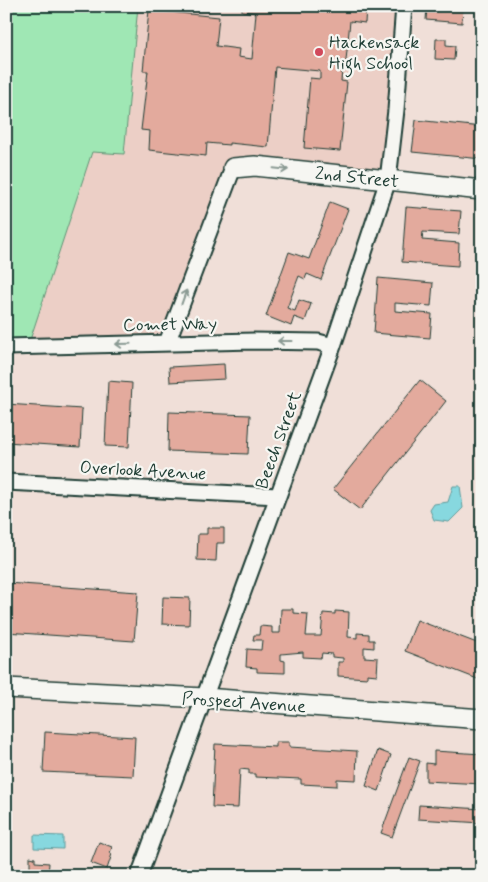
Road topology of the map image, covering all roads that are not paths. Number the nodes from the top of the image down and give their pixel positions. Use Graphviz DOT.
graph roads {
  1 [pos="404,6"];
  2 [pos="233,168"];
  3 [pos="388,180"];
  4 [pos="482,190"];
  5 [pos="167,343"];
  6 [pos="6,346"];
  7 [pos="333,346"];
  8 [pos="6,482"];
  9 [pos="278,496"];
  10 [pos="6,688"];
  11 [pos="205,698"];
  12 [pos="482,719"];
  13 [pos="139,876"];
  1 -- 3 [label="street, Beech Street"];
  2 -- 3 [label="street, 2nd Street, one-way"];
  5 -- 2 [label="street, one-way"];
  3 -- 4 [label="street, 2nd Street"];
  3 -- 7 [label="street, Beech Street"];
  5 -- 6 [label="street, Comet Way, one-way"];
  7 -- 5 [label="street, Comet Way, one-way"];
  7 -- 9 [label="street, Beech Street"];
  8 -- 9 [label="street, Overlook Avenue"];
  9 -- 11 [label="street, Beech Street"];
  10 -- 11 [label="street, Prospect Avenue"];
  11 -- 12 [label="street, Prospect Avenue"];
  11 -- 13 [label="street, Beech Street"];
}
